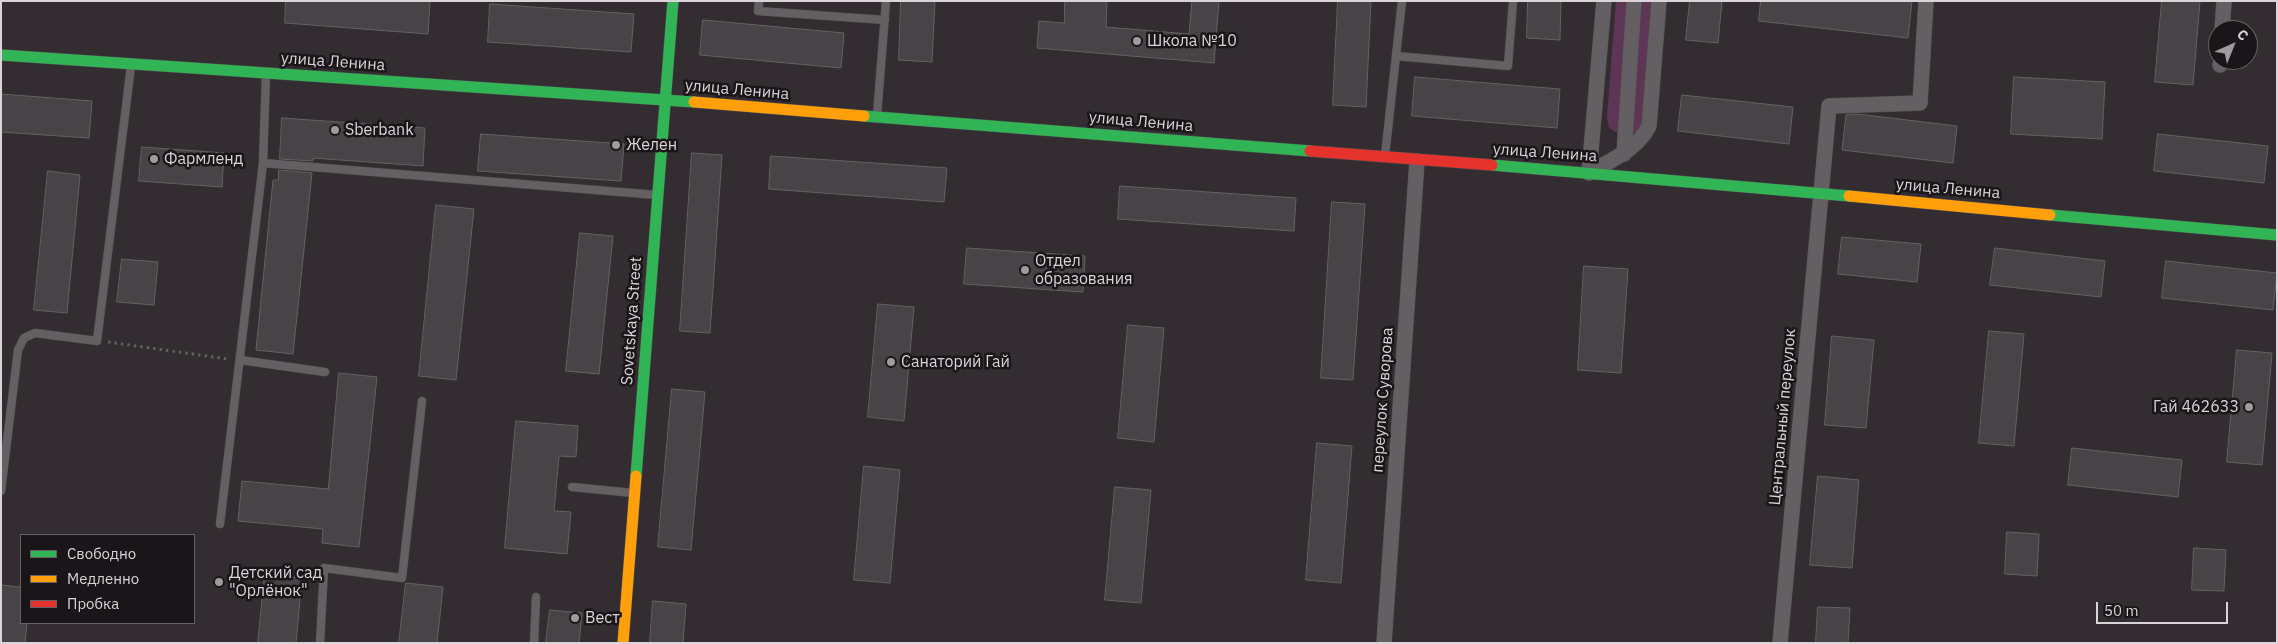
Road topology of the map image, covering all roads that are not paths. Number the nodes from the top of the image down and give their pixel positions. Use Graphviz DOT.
graph roads {
  1 [pos="673,1"];
  2 [pos="759,1"];
  3 [pos="886,1"];
  4 [pos="1402,1"];
  5 [pos="1513,1"];
  6 [pos="1604,1"];
  7 [pos="1634,1"];
  8 [pos="1658,1"];
  9 [pos="1926,1"];
  10 [pos="2224,1"];
  11 [pos="885,20"];
  12 [pos="2223,20"];
  13 [pos="1,55"];
  14 [pos="1396,56"];
  15 [pos="132,64"];
  16 [pos="266,73"];
  17 [pos="665,100"];
  18 [pos="877,117"];
  19 [pos="1624,154"];
  20 [pos="1385,158"];
  21 [pos="1418,160"];
  22 [pos="263,163"];
  23 [pos="1588,173"];
  24 [pos="1822,194"];
  25 [pos="658,195"];
  26 [pos="2277,235"];
  27 [pos="240,360"];
  28 [pos="325,372"];
  29 [pos="422,401"];
  30 [pos="572,487"];
  31 [pos="1,491"];
  32 [pos="635,493"];
  33 [pos="220,524"];
  34 [pos="536,598"];
  35 [pos="320,643"];
  36 [pos="534,643"];
  37 [pos="623,643"];
  38 [pos="1384,643"];
  39 [pos="1780,643"];
  1 -- 17 [label="street, Sovetskaya Street"];
  2 -- 11 [label="lane"];
  3 -- 11 [label="lane"];
  4 -- 14 [label="lane"];
  5 -- 14 [label="lane"];
  6 -- 23 [label="street"];
  7 -- 19 [label="street"];
  8 -- 19 [label="street"];
  9 -- 24 [label="street, Центральный переулок"];
  10 -- 12 [label="street"];
  11 -- 18 [label="lane"];
  13 -- 15 [label="street, улица Ленина"];
  14 -- 20 [label="lane"];
  15 -- 16 [label="street, улица Ленина"];
  15 -- 31 [label="lane"];
  16 -- 17 [label="street, улица Ленина"];
  16 -- 22 [label="lane"];
  17 -- 18 [label="street, улица Ленина"];
  17 -- 25 [label="street, Sovetskaya Street"];
  18 -- 20 [label="street, улица Ленина"];
  19 -- 23 [label="street"];
  20 -- 21 [label="street, улица Ленина"];
  21 -- 23 [label="street, улица Ленина"];
  21 -- 38 [label="street, переулок Суворова"];
  22 -- 25 [label="lane"];
  22 -- 27 [label="lane"];
  23 -- 24 [label="street, улица Ленина"];
  24 -- 26 [label="street, улица Ленина"];
  24 -- 39 [label="street, Центральный переулок"];
  25 -- 32 [label="street, Sovetskaya Street"];
  27 -- 28 [label="lane"];
  27 -- 33 [label="lane"];
  29 -- 35 [label="lane"];
  30 -- 32 [label="lane"];
  32 -- 37 [label="street, Sovetskaya Street"];
  34 -- 36 [label="lane"];
}
